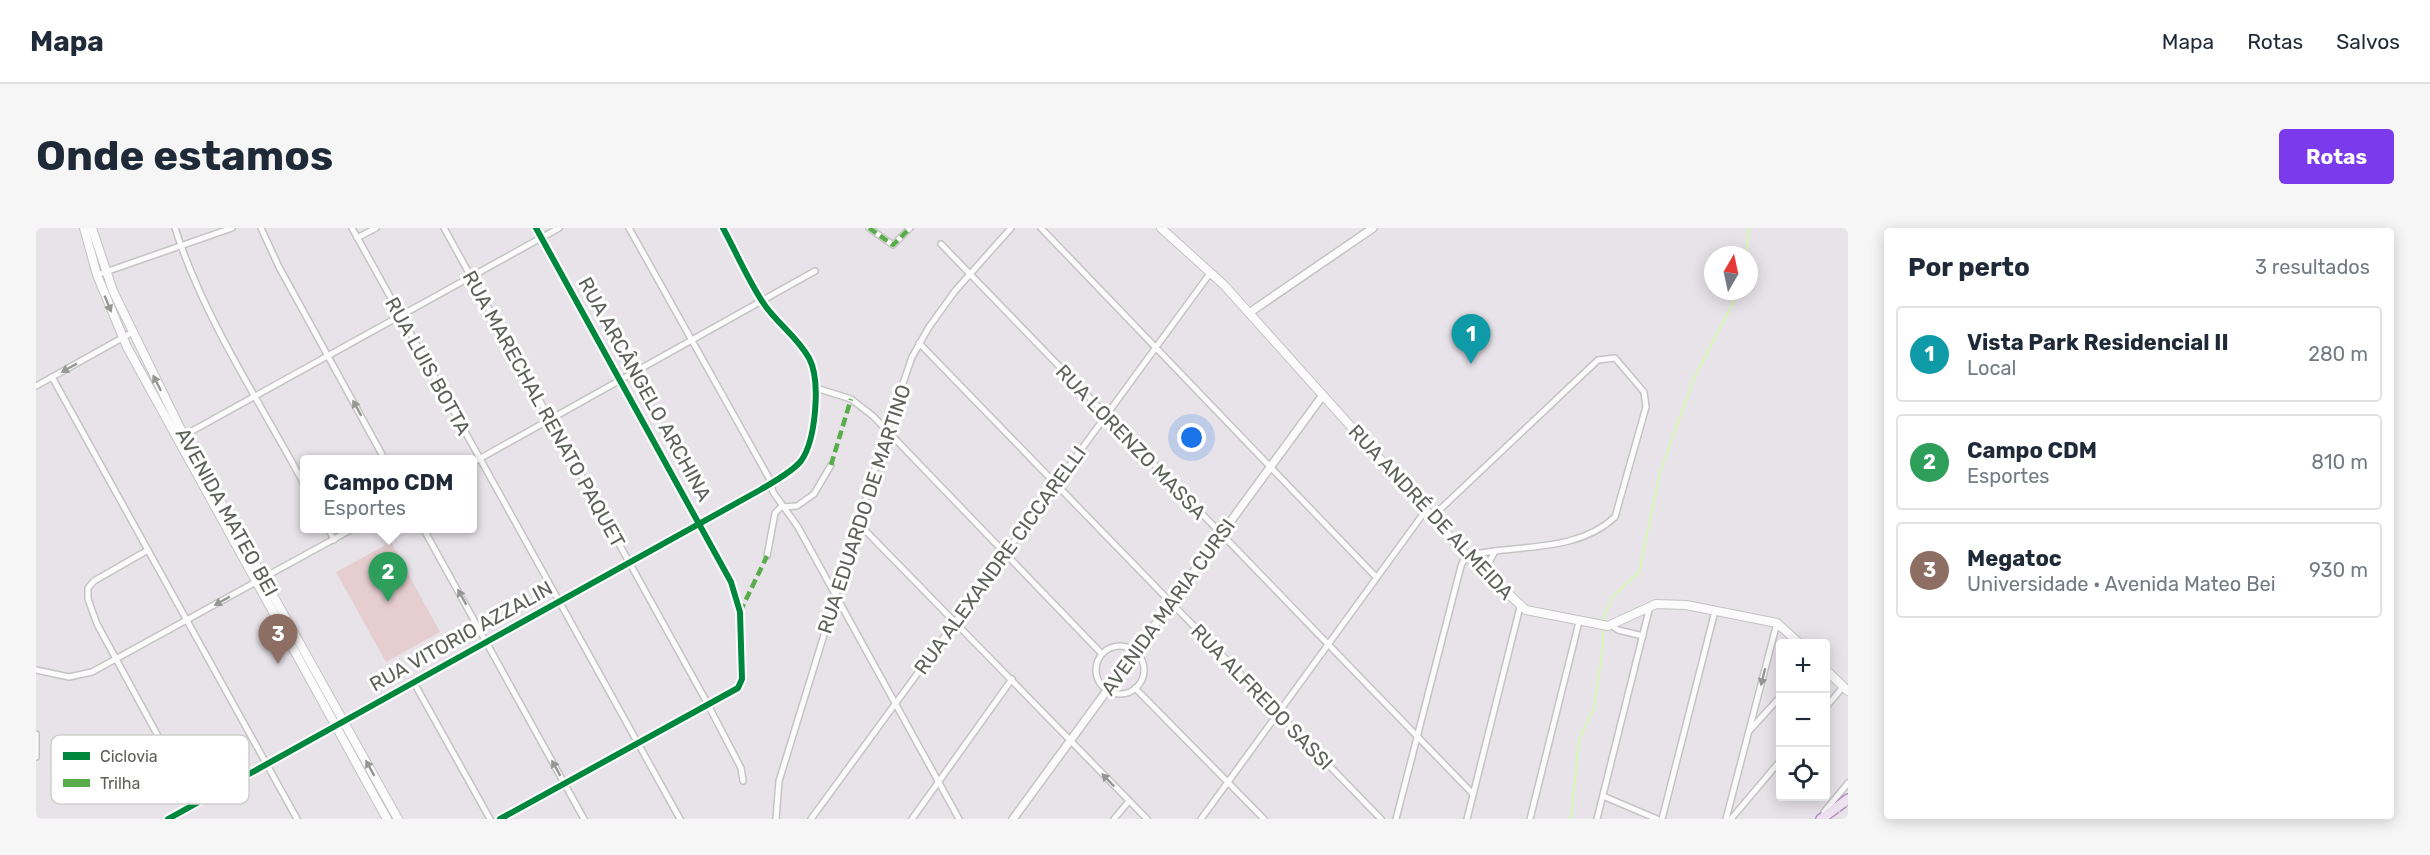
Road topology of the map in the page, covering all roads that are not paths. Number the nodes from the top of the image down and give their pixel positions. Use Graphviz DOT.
graph roads {
  1 [pos="84,228"];
  2 [pos="92,228"];
  3 [pos="175,228"];
  4 [pos="232,228"];
  5 [pos="261,228"];
  6 [pos="352,228"];
  7 [pos="376,228"];
  8 [pos="444,228"];
  9 [pos="536,228"];
  10 [pos="560,228"];
  11 [pos="629,228"];
  12 [pos="723,228"];
  13 [pos="869,228"];
  14 [pos="910,228"];
  15 [pos="1011,228"];
  16 [pos="1041,228"];
  17 [pos="1161,228"];
  18 [pos="1373,228"];
  19 [pos="357,238"];
  20 [pos="542,238"];
  21 [pos="941,244"];
  22 [pos="180,246"];
  23 [pos="815,271"];
  24 [pos="1211,272"];
  25 [pos="101,274"];
  26 [pos="969,274"];
  27 [pos="471,278"];
  28 [pos="762,303"];
  29 [pos="1249,313"];
  30 [pos="398,316"];
  31 [pos="131,333"];
  32 [pos="122,337"];
  33 [pos="692,342"];
  34 [pos="919,343"];
  35 [pos="1156,348"];
  36 [pos="329,356"];
  37 [pos="52,377"];
  38 [pos="622,381"];
  39 [pos="36,386"];
  40 [pos="816,388"];
  41 [pos="1323,395"];
  42 [pos="256,396"];
  43 [pos="1107,417"];
  44 [pos="550,420"];
  45 [pos="887,430"];
  46 [pos="181,437"];
  47 [pos="383,455"];
  48 [pos="480,459"];
  49 [pos="477,460"];
  50 [pos="831,465"];
  51 [pos="1270,466"];
  52 [pos="300,477"];
  53 [pos="770,484"];
  54 [pos="1056,484"];
  55 [pos="784,506"];
  56 [pos="1426,510"];
  57 [pos="1432,517"];
  58 [pos="701,522"];
  59 [pos="858,523"];
  60 [pos="330,533"];
  61 [pos="346,533"];
  62 [pos="426,533"];
  63 [pos="1221,534"];
  64 [pos="334,540"];
  65 [pos="148,550"];
  66 [pos="1495,551"];
  67 [pos="1005,552"];
  68 [pos="1466,555"];
  69 [pos="767,556"];
  70 [pos="629,562"];
  71 [pos="1484,572"];
  72 [pos="1376,577"];
  73 [pos="260,580"];
  74 [pos="835,595"];
  75 [pos="558,601"];
  76 [pos="1170,602"];
  77 [pos="1650,606"];
  78 [pos="1520,607"];
  79 [pos="1715,611"];
  80 [pos="955,620"];
  81 [pos="188,621"];
  82 [pos="1580,622"];
  83 [pos="1777,623"];
  84 [pos="1610,626"];
  85 [pos="1642,636"];
  86 [pos="1795,639"];
  87 [pos="486,641"];
  88 [pos="1327,645"];
  89 [pos="1134,651"];
  90 [pos="1102,654"];
  91 [pos="117,660"];
  92 [pos="36,670"];
  93 [pos="1830,674"];
  94 [pos="1012,679"];
  95 [pos="413,681"];
  96 [pos="1136,688"];
  97 [pos="1845,689"];
  98 [pos="1106,690"];
  99 [pos="1776,702"];
  100 [pos="1830,703"];
  101 [pos="895,704"];
  102 [pos="707,705"];
  103 [pos="1756,705"];
  104 [pos="1769,710"];
  105 [pos="1277,713"];
  106 [pos="339,723"];
  107 [pos="1749,732"];
  108 [pos="36,734"];
  109 [pos="158,735"];
  110 [pos="1417,737"];
  111 [pos="1070,740"];
  112 [pos="638,743"];
  113 [pos="36,757"];
  114 [pos="266,763"];
  115 [pos="1776,765"];
  116 [pos="249,773"];
  117 [pos="743,781"];
  118 [pos="939,782"];
  119 [pos="1227,782"];
  120 [pos="1848,783"];
  121 [pos="565,784"];
  122 [pos="1473,794"];
  123 [pos="1603,796"];
  124 [pos="1848,799"];
  125 [pos="1129,801"];
  126 [pos="195,804"];
  127 [pos="168,819"];
  128 [pos="297,819"];
  129 [pos="387,819"];
  130 [pos="398,819"];
  131 [pos="490,819"];
  132 [pos="500,819"];
  133 [pos="584,819"];
  134 [pos="680,819"];
  135 [pos="776,819"];
  136 [pos="811,819"];
  137 [pos="912,819"];
  138 [pos="959,819"];
  139 [pos="1013,819"];
  140 [pos="1114,819"];
  141 [pos="1147,819"];
  142 [pos="1201,819"];
  143 [pos="1264,819"];
  144 [pos="1380,819"];
  145 [pos="1396,819"];
  146 [pos="1467,819"];
  147 [pos="1530,819"];
  148 [pos="1597,819"];
  149 [pos="1657,819"];
  150 [pos="1662,819"];
  151 [pos="1728,819"];
  152 [pos="1820,819"];
  1 -- 25 [label="main road, AVENIDA MATEO BEI"];
  2 -- 25 [label="main road, AVENIDA MATEO BEI"];
  3 -- 22 [label="street"];
  4 -- 22 [label="street"];
  5 -- 36 [label="street"];
  6 -- 19 [label="street, RUA LUIS BOTTA"];
  7 -- 19 [label="street"];
  8 -- 27 [label="street, RUA MARECHAL RENATO PAQUET"];
  9 -- 20 [label="street, RUA ARCÂNGELO ARCHINA"];
  10 -- 20 [label="street"];
  11 -- 33 [label="street"];
  12 -- 28 [label="street, RUA VITORIO AZZALIN"];
  13 -- 14 [label="street"];
  15 -- 26 [label="street, RUA EDUARDO DE MARTINO"];
  16 -- 35 [label="street"];
  17 -- 24 [label="main road, RUA ANDRÉ DE ALMEIDA"];
  18 -- 29 [label="street"];
  19 -- 30 [label="street, RUA LUIS BOTTA"];
  20 -- 27 [label="street"];
  20 -- 38 [label="street, RUA ARCÂNGELO ARCHINA"];
  21 -- 26 [label="street, RUA LORENZO MASSA"];
  22 -- 25 [label="street"];
  22 -- 42 [label="street"];
  23 -- 28 [label="street"];
  24 -- 29 [label="main road, RUA ANDRÉ DE ALMEIDA"];
  24 -- 35 [label="street, RUA ALEXANDRE CICCARELLI"];
  25 -- 31 [label="main road, AVENIDA MATEO BEI"];
  25 -- 32 [label="main road, AVENIDA MATEO BEI, one-way"];
  26 -- 34 [label="street, RUA EDUARDO DE MARTINO"];
  26 -- 43 [label="street, RUA LORENZO MASSA"];
  27 -- 30 [label="street"];
  27 -- 44 [label="street, RUA MARECHAL RENATO PAQUET"];
  28 -- 33 [label="street"];
  28 -- 40 [label="street, RUA VITORIO AZZALIN"];
  29 -- 41 [label="main road, RUA ANDRÉ DE ALMEIDA"];
  30 -- 36 [label="street"];
  30 -- 48 [label="street, RUA LUIS BOTTA"];
  31 -- 32 [label="street"];
  46 -- 31 [label="main road, AVENIDA MATEO BEI, one-way"];
  32 -- 37 [label="street, one-way"];
  32 -- 46 [label="main road, AVENIDA MATEO BEI"];
  33 -- 38 [label="street"];
  33 -- 53 [label="street"];
  34 -- 45 [label="street, RUA EDUARDO DE MARTINO"];
  34 -- 54 [label="street, RUA ALFREDO SASSI"];
  35 -- 43 [label="street, RUA ALEXANDRE CICCARELLI"];
  35 -- 51 [label="street"];
  36 -- 42 [label="street"];
  47 -- 36 [label="street, one-way"];
  37 -- 39 [label="street"];
  37 -- 65 [label="street"];
  38 -- 44 [label="street"];
  38 -- 58 [label="street, RUA ARCÂNGELO ARCHINA"];
  40 -- 45 [label="street"];
  40 -- 53 [label="street, RUA VITORIO AZZALIN"];
  41 -- 51 [label="street, AVENIDA MARIA CURSI"];
  41 -- 56 [label="main road, RUA ANDRÉ DE ALMEIDA"];
  42 -- 46 [label="street"];
  42 -- 52 [label="street"];
  43 -- 54 [label="street, RUA ALEXANDRE CICCARELLI"];
  43 -- 63 [label="street, RUA LORENZO MASSA"];
  44 -- 48 [label="street"];
  44 -- 70 [label="street, RUA MARECHAL RENATO PAQUET"];
  45 -- 59 [label="street, RUA EDUARDO DE MARTINO"];
  45 -- 67 [label="street"];
  46 -- 73 [label="main road, AVENIDA MATEO BEI"];
  48 -- 49 [label="street"];
  48 -- 75 [label="street, RUA LUIS BOTTA"];
  50 -- 55 [label="street"];
  51 -- 63 [label="street, AVENIDA MARIA CURSI"];
  51 -- 72 [label="street"];
  53 -- 55 [label="street"];
  53 -- 58 [label="street, RUA VITORIO AZZALIN"];
  54 -- 67 [label="street, RUA ALEXANDRE CICCARELLI"];
  54 -- 76 [label="street, RUA ALFREDO SASSI"];
  55 -- 69 [label="street"];
  55 -- 74 [label="street"];
  56 -- 57 [label="main road, RUA ANDRÉ DE ALMEIDA"];
  56 -- 72 [label="street"];
  57 -- 66 [label="street"];
  57 -- 68 [label="main road, RUA ANDRÉ DE ALMEIDA"];
  58 -- 70 [label="street, RUA VITORIO AZZALIN"];
  58 -- 102 [label="street, RUA ARCÂNGELO ARCHINA"];
  59 -- 74 [label="street, RUA EDUARDO DE MARTINO"];
  59 -- 80 [label="street"];
  60 -- 64 [label="street"];
  61 -- 64 [label="street"];
  87 -- 62 [label="street, one-way"];
  63 -- 76 [label="street, AVENIDA MARIA CURSI"];
  63 -- 88 [label="street, RUA LORENZO MASSA"];
  64 -- 73 [label="street"];
  65 -- 81 [label="street"];
  65 -- 91 [label="street"];
  66 -- 68 [label="street"];
  66 -- 71 [label="street"];
  67 -- 80 [label="street, RUA ALEXANDRE CICCARELLI"];
  67 -- 90 [label="street"];
  68 -- 71 [label="main road, RUA ANDRÉ DE ALMEIDA"];
  68 -- 110 [label="street"];
  70 -- 75 [label="street, RUA VITORIO AZZALIN"];
  70 -- 102 [label="street, RUA MARECHAL RENATO PAQUET"];
  71 -- 78 [label="main road, RUA ANDRÉ DE ALMEIDA"];
  72 -- 88 [label="street"];
  73 -- 81 [label="street, one-way"];
  73 -- 106 [label="main road, AVENIDA MATEO BEI"];
  74 -- 101 [label="street"];
  74 -- 135 [label="street, RUA EDUARDO DE MARTINO"];
  75 -- 87 [label="street, RUA VITORIO AZZALIN"];
  75 -- 112 [label="street, RUA LUIS BOTTA"];
  76 -- 89 [label="street, AVENIDA MARIA CURSI"];
  76 -- 105 [label="street, RUA ALFREDO SASSI"];
  77 -- 79 [label="main road"];
  77 -- 84 [label="main road"];
  77 -- 85 [label="street"];
  78 -- 82 [label="main road, RUA ANDRÉ DE ALMEIDA"];
  78 -- 122 [label="street"];
  79 -- 83 [label="main road"];
  79 -- 150 [label="street"];
  80 -- 94 [label="street"];
  80 -- 101 [label="street, RUA ALEXANDRE CICCARELLI"];
  81 -- 91 [label="street"];
  81 -- 114 [label="street"];
  82 -- 84 [label="main road, RUA ANDRÉ DE ALMEIDA"];
  82 -- 147 [label="street"];
  83 -- 86 [label="main road"];
  83 -- 103 [label="street, one-way"];
  84 -- 85 [label="street"];
  85 -- 123 [label="street"];
  87 -- 95 [label="street, RUA VITORIO AZZALIN"];
  121 -- 87 [label="street, one-way"];
  88 -- 105 [label="street"];
  88 -- 110 [label="street, RUA LORENZO MASSA"];
  89 -- 90 [label="street"];
  89 -- 96 [label="street"];
  89 -- 98 [label="street, AVENIDA MARIA CURSI"];
  90 -- 98 [label="street"];
  91 -- 92 [label="street"];
  91 -- 109 [label="street"];
  93 -- 97 [label="main road"];
  94 -- 111 [label="street"];
  94 -- 118 [label="street"];
  95 -- 106 [label="street, RUA VITORIO AZZALIN"];
  95 -- 131 [label="street"];
  96 -- 98 [label="street"];
  96 -- 119 [label="street"];
  97 -- 100 [label="street"];
  98 -- 111 [label="street, AVENIDA MARIA CURSI"];
  99 -- 104 [label="street"];
  101 -- 118 [label="street"];
  101 -- 136 [label="street, RUA ALEXANDRE CICCARELLI"];
  102 -- 112 [label="street"];
  102 -- 117 [label="street, RUA MARECHAL RENATO PAQUET"];
  103 -- 104 [label="street"];
  103 -- 107 [label="street"];
  104 -- 107 [label="street"];
  105 -- 119 [label="street"];
  105 -- 144 [label="street, RUA ALFREDO SASSI"];
  106 -- 114 [label="street, RUA VITORIO AZZALIN"];
  106 -- 129 [label="main road, AVENIDA MATEO BEI"];
  130 -- 106 [label="main road, AVENIDA MATEO BEI, one-way"];
  107 -- 151 [label="street"];
  108 -- 113 [label="street"];
  110 -- 122 [label="street, RUA LORENZO MASSA"];
  110 -- 145 [label="street"];
  125 -- 111 [label="street, one-way"];
  111 -- 139 [label="street, AVENIDA MARIA CURSI"];
  112 -- 121 [label="street"];
  112 -- 134 [label="street, RUA LUIS BOTTA"];
  114 -- 116 [label="street, RUA VITORIO AZZALIN"];
  114 -- 128 [label="street"];
  115 -- 151 [label="street"];
  118 -- 137 [label="street"];
  118 -- 138 [label="street"];
  119 -- 142 [label="street"];
  119 -- 143 [label="street"];
  120 -- 152 [label="street"];
  121 -- 132 [label="street"];
  121 -- 133 [label="street"];
  122 -- 146 [label="street"];
  123 -- 148 [label="street"];
  123 -- 149 [label="street"];
  124 -- 152 [label="highway"];
  125 -- 140 [label="street"];
  125 -- 141 [label="street"];
  126 -- 127 [label="street, RUA VITORIO AZZALIN"];
}
